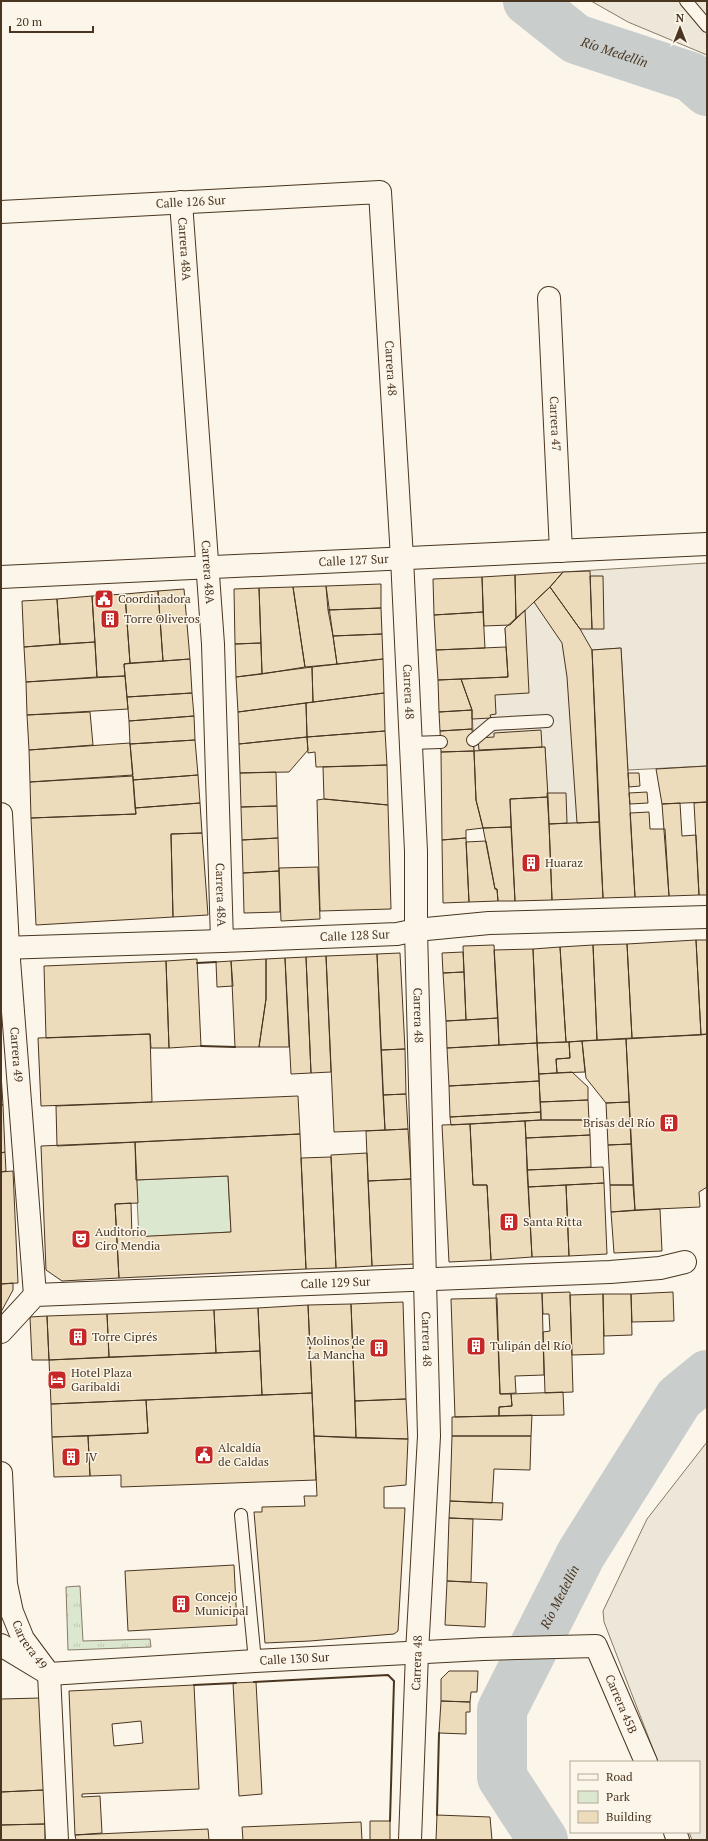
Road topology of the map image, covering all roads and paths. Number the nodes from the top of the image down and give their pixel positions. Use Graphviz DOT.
graph roads {
  1 [pos="686,1"];
  2 [pos="707,26"];
  3 [pos="380,192"];
  4 [pos="181,202"];
  5 [pos="1,212"];
  6 [pos="549,298"];
  7 [pos="707,544"];
  8 [pos="561,551"];
  9 [pos="402,558"];
  10 [pos="208,567"];
  11 [pos="1,577"];
  12 [pos="547,721"];
  13 [pos="473,740"];
  14 [pos="441,742"];
  15 [pos="410,743"];
  16 [pos="1,814"];
  17 [pos="707,917"];
  18 [pos="416,930"];
  19 [pos="222,941"];
  20 [pos="4,947"];
  21 [pos="685,1262"];
  22 [pos="425,1280"];
  23 [pos="35,1295"];
  24 [pos="1,1332"];
  25 [pos="1,1474"];
  26 [pos="241,1515"];
  27 [pos="4,1590"];
  28 [pos="1,1645"];
  29 [pos="596,1646"];
  30 [pos="417,1653"];
  31 [pos="255,1661"];
  32 [pos="49,1674"];
  33 [pos="646,1761"];
  34 [pos="57,1840"];
  35 [pos="410,1840"];
  1 -- 2 [label="lane"];
  3 -- 4 [label="street, Calle 126 Sur"];
  3 -- 9 [label="street, Carrera 48"];
  4 -- 5 [label="street, Calle 126 Sur"];
  4 -- 10 [label="street, Carrera 48A"];
  6 -- 8 [label="street, Carrera 47"];
  7 -- 8 [label="street, Calle 127 Sur"];
  8 -- 9 [label="street, Calle 127 Sur"];
  9 -- 10 [label="street, Calle 127 Sur"];
  9 -- 15 [label="street, Carrera 48"];
  10 -- 11 [label="street, Calle 127 Sur"];
  10 -- 19 [label="street, Carrera 48A"];
  12 -- 13 [label="lane"];
  14 -- 15 [label="lane"];
  15 -- 18 [label="street, Carrera 48"];
  16 -- 20 [label="street, Carrera 49"];
  17 -- 18 [label="street, Calle 128 Sur"];
  18 -- 19 [label="street, Calle 128 Sur"];
  18 -- 22 [label="street, Carrera 48"];
  19 -- 20 [label="street, Calle 128 Sur"];
  20 -- 23 [label="street, Carrera 49"];
  21 -- 22 [label="street, Calle 129 Sur"];
  22 -- 23 [label="street, Calle 129 Sur"];
  22 -- 30 [label="street, Carrera 48"];
  23 -- 24 [label="street"];
  25 -- 27 [label="street, Carrera 49"];
  26 -- 31 [label="lane"];
  27 -- 32 [label="street, Carrera 49"];
  28 -- 32 [label="street"];
  29 -- 30 [label="street, Calle 130 Sur"];
  29 -- 33 [label="street, Carrera 45B"];
  30 -- 31 [label="street, Calle 130 Sur"];
  30 -- 35 [label="street, Carrera 48"];
  31 -- 32 [label="street, Calle 130 Sur"];
  32 -- 34 [label="street, Carrera 49"];
}
